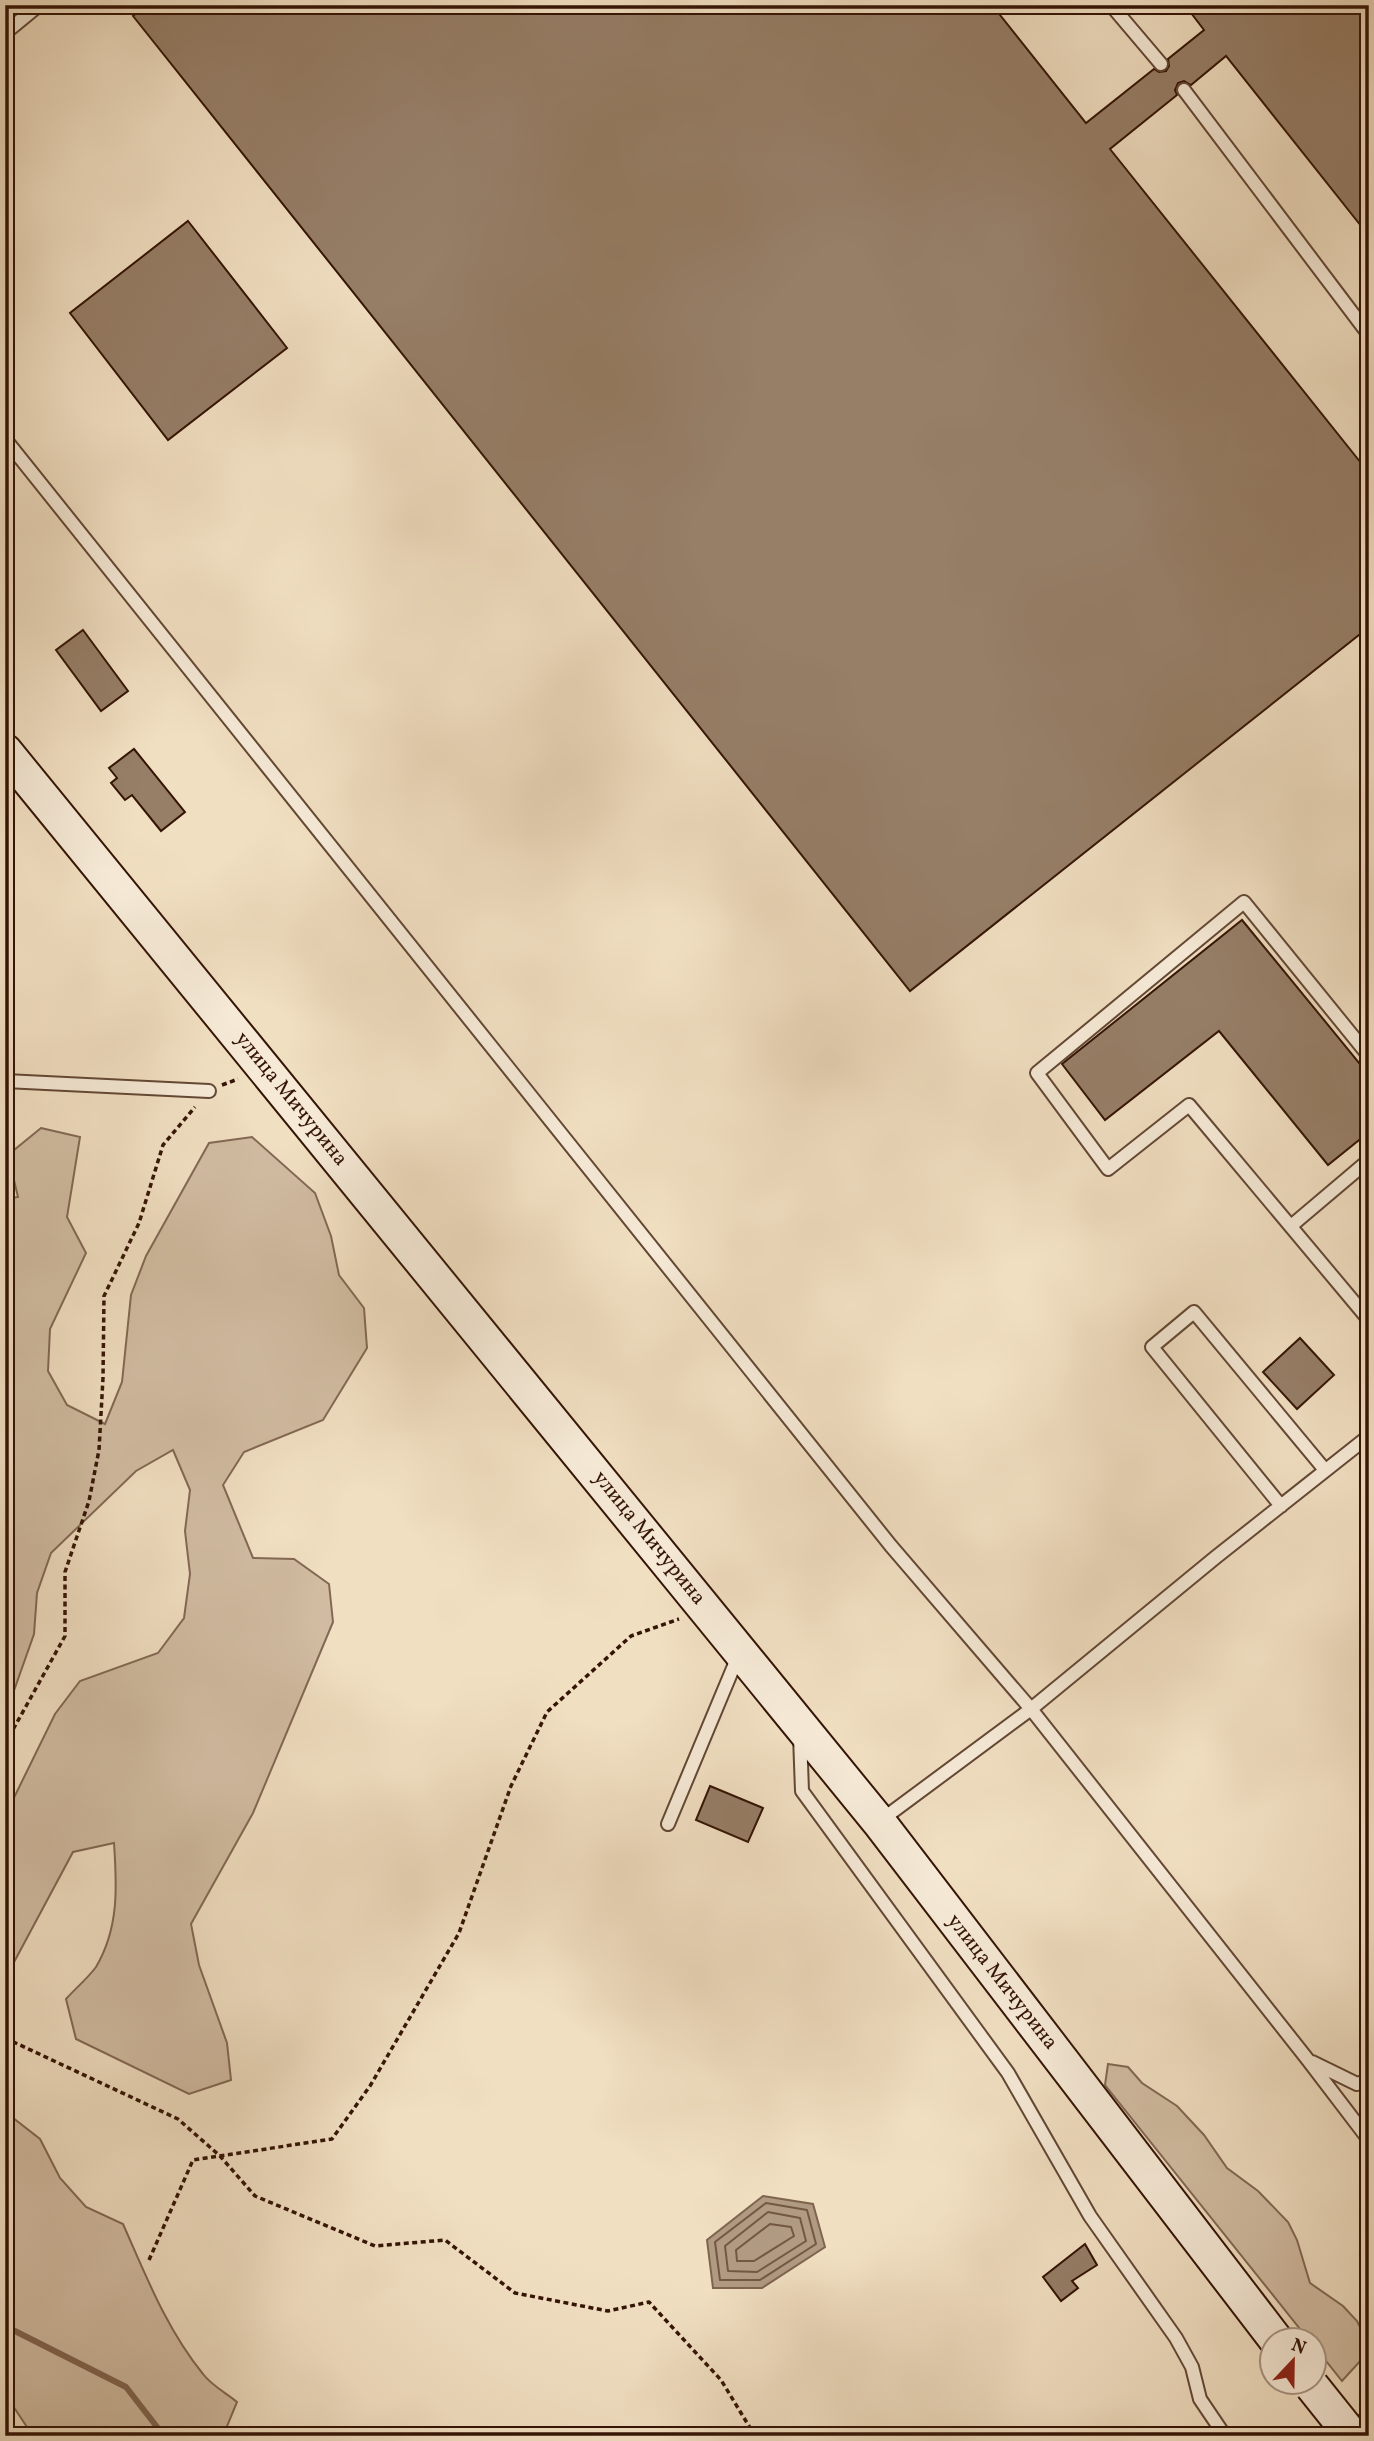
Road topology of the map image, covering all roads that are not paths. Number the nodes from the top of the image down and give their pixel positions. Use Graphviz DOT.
graph roads {
  1 [pos="40,5"];
  2 [pos="1111,5"];
  3 [pos="5,33"];
  4 [pos="1161,64"];
  5 [pos="1184,90"];
  6 [pos="1369,335"];
  7 [pos="5,439"];
  8 [pos="5,751"];
  9 [pos="1369,1056"];
  10 [pos="5,1081"];
  11 [pos="209,1091"];
  12 [pos="1369,1160"];
  13 [pos="1291,1226"];
  14 [pos="1369,1320"];
  15 [pos="1369,1436"];
  16 [pos="1325,1470"];
  17 [pos="1281,1506"];
  18 [pos="740,1650"];
  19 [pos="1031,1709"];
  20 [pos="800,1725"];
  21 [pos="879,1822"];
  22 [pos="668,1824"];
  23 [pos="1308,2060"];
  24 [pos="1369,2080"];
  25 [pos="1369,2140"];
  26 [pos="1265,2326"];
  27 [pos="1320,2396"];
  28 [pos="1225,2436"];
  29 [pos="1352,2436"];
  1 -- 3 [label="lane"];
  2 -- 4 [label="lane"];
  5 -- 6 [label="lane"];
  7 -- 19 [label="lane"];
  8 -- 18 [label="main road, улица Мичурина"];
  9 -- 13 [label="lane"];
  10 -- 11 [label="lane"];
  12 -- 13 [label="lane"];
  13 -- 14 [label="lane"];
  15 -- 16 [label="lane"];
  16 -- 17 [label="lane"];
  16 -- 17 [label="lane"];
  17 -- 19 [label="lane"];
  18 -- 20 [label="main road, улица Мичурина"];
  18 -- 22 [label="lane"];
  19 -- 21 [label="lane"];
  19 -- 23 [label="lane"];
  20 -- 21 [label="main road, улица Мичурина"];
  20 -- 28 [label="lane"];
  21 -- 26 [label="main road, улица Мичурина"];
  23 -- 24 [label="lane"];
  23 -- 25 [label="lane"];
  27 -- 29 [label="main road, bridge"];
}
